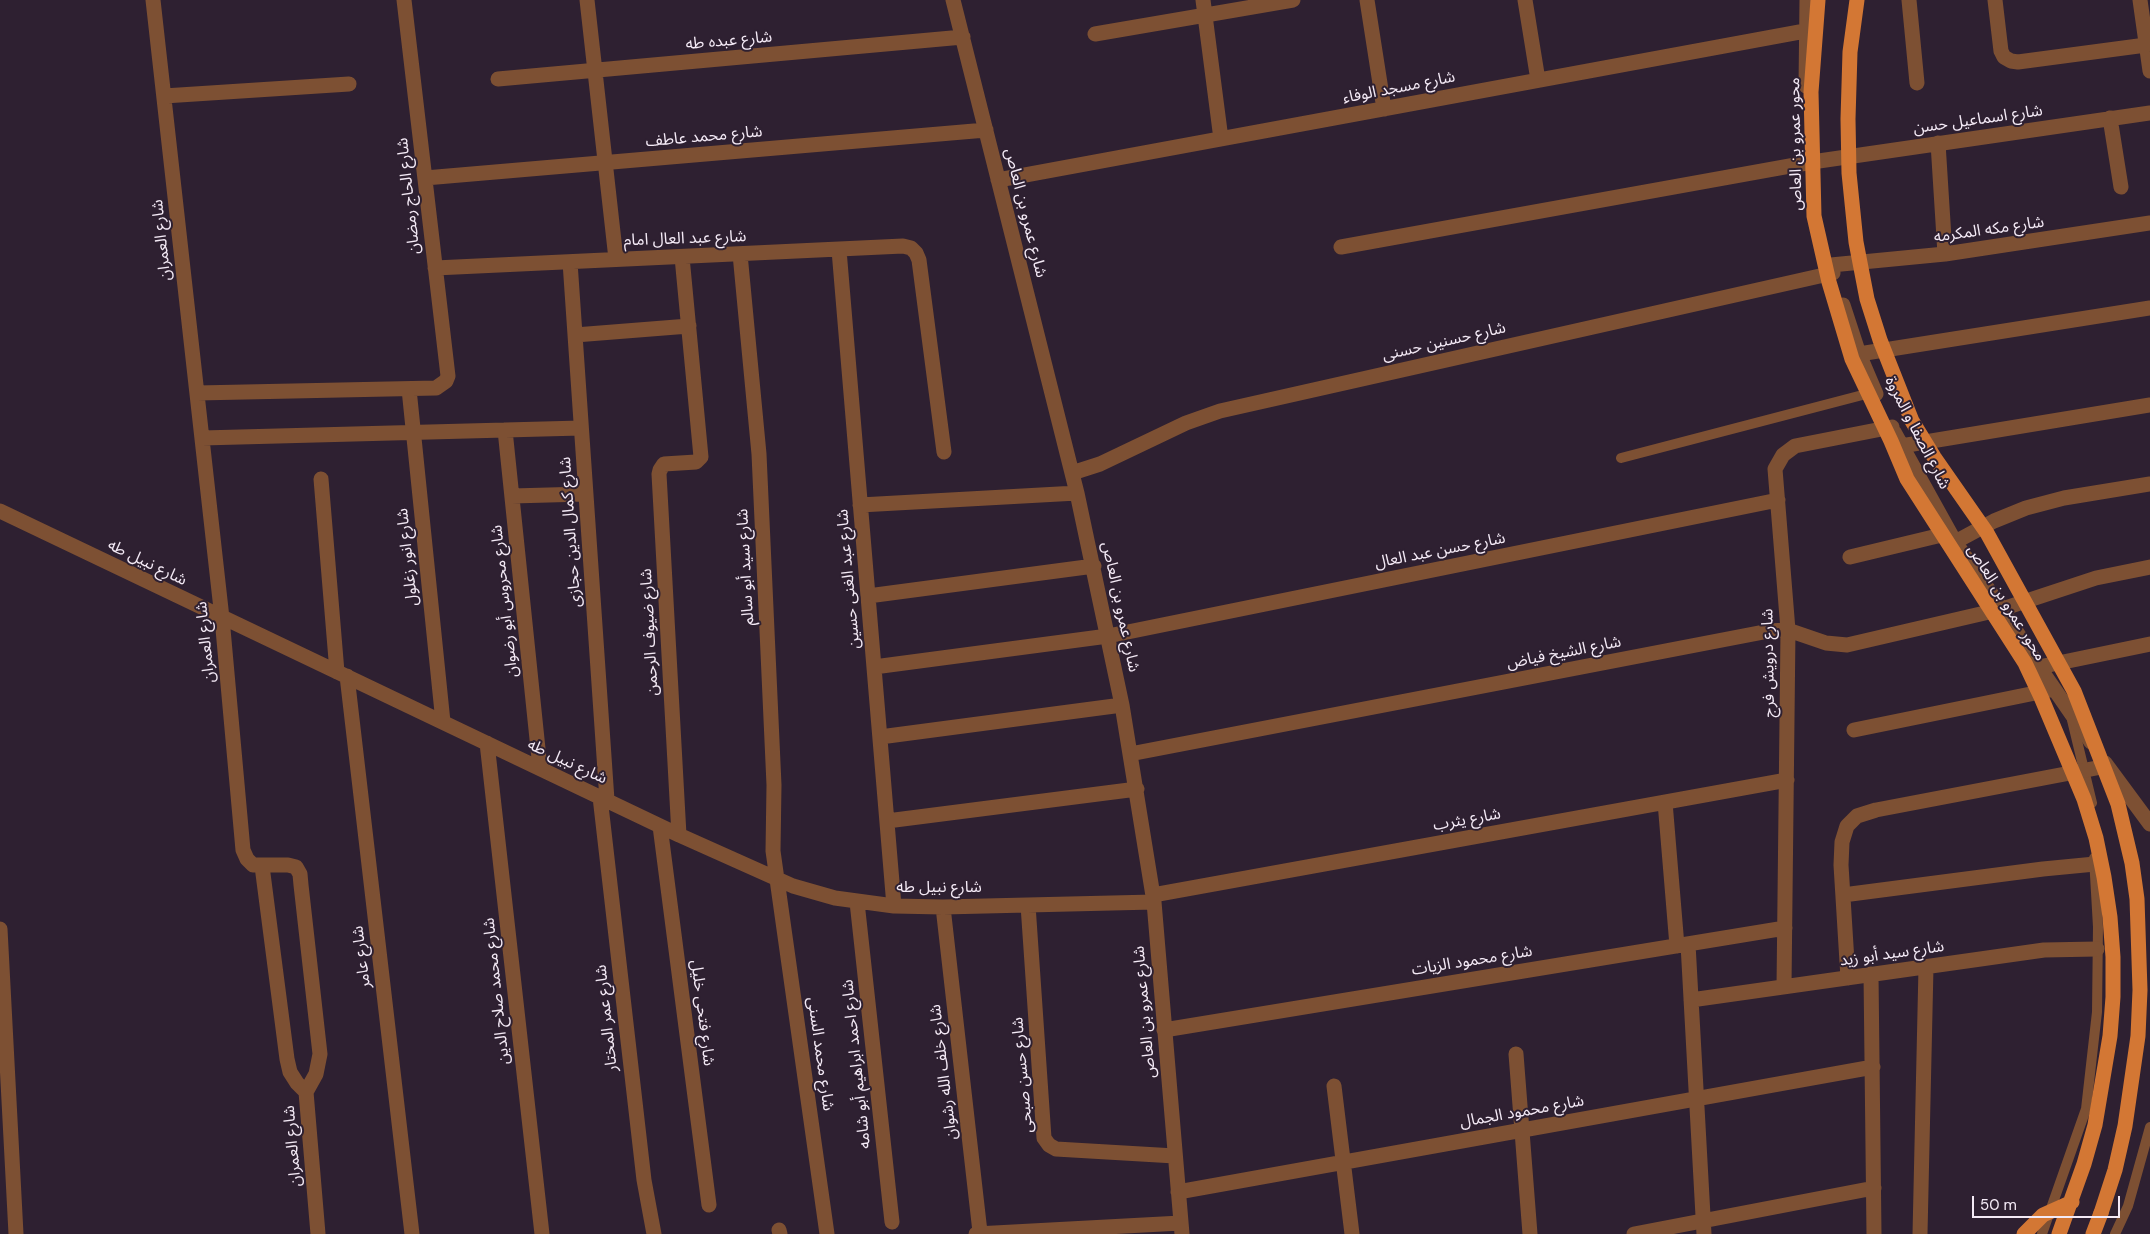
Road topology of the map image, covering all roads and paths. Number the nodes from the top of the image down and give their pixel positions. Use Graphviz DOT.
graph roads {
  1 [pos="153,0"];
  2 [pos="404,0"];
  3 [pos="587,0"];
  4 [pos="953,0"];
  5 [pos="1293,0"];
  6 [pos="1367,0"];
  7 [pos="1525,0"];
  8 [pos="1807,0"];
  9 [pos="1818,0"];
  10 [pos="1857,0"];
  11 [pos="1908,0"];
  12 [pos="1995,0"];
  13 [pos="2140,0"];
  14 [pos="1204,8"];
  15 [pos="1805,31"];
  16 [pos="1095,34"];
  17 [pos="963,37"];
  18 [pos="2146,45"];
  19 [pos="595,71"];
  20 [pos="2150,71"];
  21 [pos="498,80"];
  22 [pos="1538,80"];
  23 [pos="1917,83"];
  24 [pos="349,84"];
  25 [pos="164,96"];
  26 [pos="1384,109"];
  27 [pos="2150,112"];
  28 [pos="2110,118"];
  29 [pos="986,130"];
  30 [pos="1221,139"];
  31 [pos="1938,143"];
  32 [pos="605,162"];
  33 [pos="1812,162"];
  34 [pos="425,178"];
  35 [pos="998,180"];
  36 [pos="2122,187"];
  37 [pos="2150,223"];
  38 [pos="1342,247"];
  39 [pos="839,250"];
  40 [pos="740,254"];
  41 [pos="1945,254"];
  42 [pos="682,257"];
  43 [pos="616,259"];
  44 [pos="570,262"];
  45 [pos="435,268"];
  46 [pos="1832,269"];
  47 [pos="2150,308"];
  48 [pos="688,326"];
  49 [pos="575,335"];
  50 [pos="1859,354"];
  51 [pos="409,389"];
  52 [pos="1875,392"];
  53 [pos="197,394"];
  54 [pos="2150,405"];
  55 [pos="1892,427"];
  56 [pos="581,428"];
  57 [pos="505,430"];
  58 [pos="413,432"];
  59 [pos="202,438"];
  60 [pos="1901,446"];
  61 [pos="944,452"];
  62 [pos="1621,458"];
  63 [pos="1072,473"];
  64 [pos="321,479"];
  65 [pos="2150,484"];
  66 [pos="1077,493"];
  67 [pos="585,494"];
  68 [pos="512,496"];
  69 [pos="1778,500"];
  70 [pos="860,505"];
  71 [pos="0,511"];
  72 [pos="1952,538"];
  73 [pos="1850,557"];
  74 [pos="1094,566"];
  75 [pos="2150,567"];
  76 [pos="868,596"];
  77 [pos="2002,609"];
  78 [pos="222,618"];
  79 [pos="1788,630"];
  80 [pos="1108,636"];
  81 [pos="2150,644"];
  82 [pos="874,667"];
  83 [pos="2039,667"];
  84 [pos="342,674"];
  85 [pos="2054,689"];
  86 [pos="1122,705"];
  87 [pos="2070,712"];
  88 [pos="443,722"];
  89 [pos="1854,730"];
  90 [pos="880,737"];
  91 [pos="487,743"];
  92 [pos="1130,754"];
  93 [pos="2107,766"];
  94 [pos="540,768"];
  95 [pos="2084,771"];
  96 [pos="1787,780"];
  97 [pos="1137,789"];
  98 [pos="604,799"];
  99 [pos="1665,802"];
  100 [pos="887,821"];
  101 [pos="2148,821"];
  102 [pos="660,826"];
  103 [pos="679,835"];
  104 [pos="2150,835"];
  105 [pos="2095,864"];
  106 [pos="262,866"];
  107 [pos="778,878"];
  108 [pos="1843,895"];
  109 [pos="1153,899"];
  110 [pos="857,902"];
  111 [pos="1028,905"];
  112 [pos="894,906"];
  113 [pos="943,907"];
  114 [pos="1785,928"];
  115 [pos="0,929"];
  116 [pos="1683,945"];
  117 [pos="2097,949"];
  118 [pos="1926,967"];
  119 [pos="1872,974"];
  120 [pos="1848,978"];
  121 [pos="1784,987"];
  122 [pos="1691,1000"];
  123 [pos="1164,1030"];
  124 [pos="1516,1054"];
  125 [pos="1873,1067"];
  126 [pos="1334,1086"];
  127 [pos="306,1092"];
  128 [pos="1697,1098"];
  129 [pos="2150,1127"];
  130 [pos="1522,1130"];
  131 [pos="1175,1156"];
  132 [pos="1343,1162"];
  133 [pos="1874,1188"];
  134 [pos="1178,1192"];
  135 [pos="2072,1202"];
  136 [pos="709,1205"];
  137 [pos="2101,1213"];
  138 [pos="892,1222"];
  139 [pos="1704,1227"];
  140 [pos="1182,1229"];
  141 [pos="1026,1232"];
  142 [pos="978,1233"];
  143 [pos="16,1234"];
  144 [pos="318,1234"];
  145 [pos="412,1234"];
  146 [pos="542,1234"];
  147 [pos="654,1234"];
  148 [pos="827,1234"];
  149 [pos="1352,1234"];
  150 [pos="1530,1234"];
  151 [pos="1634,1234"];
  152 [pos="1874,1234"];
  153 [pos="1920,1234"];
  154 [pos="2024,1234"];
  155 [pos="2042,1234"];
  156 [pos="2059,1234"];
  157 [pos="2093,1234"];
  158 [pos="2104,1234"];
  159 [pos="2115,1234"];
  1 -- 25 [label="street, شارع العمران"];
  2 -- 34 [label="street, شارع الحاج رمضان"];
  3 -- 19 [label="street"];
  4 -- 17 [label="street, شارع عمرو بن العاص"];
  5 -- 14 [label="street"];
  6 -- 26 [label="street"];
  7 -- 22 [label="street"];
  8 -- 15 [label="street, شارع الصفا و المروة"];
  9 -- 135 [label="main road, محور عمرو بن العاص, bridge"];
  10 -- 137 [label="main road, محور عمرو بن العاص, bridge"];
  11 -- 23 [label="street"];
  12 -- 18 [label="street"];
  13 -- 18 [label="street"];
  14 -- 16 [label="street"];
  14 -- 30 [label="street"];
  15 -- 22 [label="street, شارع مسجد الوفاء"];
  15 -- 33 [label="street, شارع الصفا و المروة"];
  17 -- 19 [label="street, شارع عبده طه"];
  17 -- 29 [label="street, شارع عمرو بن العاص"];
  18 -- 20 [label="street"];
  19 -- 21 [label="street, شارع عبده طه"];
  19 -- 32 [label="street"];
  22 -- 26 [label="street, شارع مسجد الوفاء"];
  24 -- 25 [label="street"];
  25 -- 53 [label="street, شارع العمران"];
  26 -- 30 [label="street, شارع مسجد الوفاء"];
  27 -- 28 [label="street, شارع اسماعيل حسن"];
  28 -- 31 [label="street, شارع اسماعيل حسن"];
  28 -- 36 [label="street"];
  29 -- 32 [label="street, شارع محمد عاطف"];
  29 -- 35 [label="street, شارع عمرو بن العاص"];
  30 -- 35 [label="street, شارع مسجد الوفاء"];
  31 -- 33 [label="street, شارع اسماعيل حسن"];
  31 -- 41 [label="street"];
  32 -- 34 [label="street, شارع محمد عاطف"];
  32 -- 43 [label="street"];
  33 -- 38 [label="street, شارع اسماعيل حسن"];
  33 -- 46 [label="street, شارع الصفا و المروة"];
  34 -- 45 [label="street, شارع الحاج رمضان"];
  35 -- 63 [label="street, شارع عمرو بن العاص"];
  37 -- 41 [label="street, شارع مكه المكرمه"];
  39 -- 40 [label="street, شارع عبد العال امام"];
  39 -- 61 [label="street, شارع عبد العال امام"];
  39 -- 70 [label="street, شارع عبد الغنى حسين"];
  40 -- 42 [label="street, شارع عبد العال امام"];
  40 -- 107 [label="street, شارع سيد أبو سالم"];
  41 -- 46 [label="street, شارع مكه المكرمه"];
  42 -- 43 [label="street, شارع عبد العال امام"];
  42 -- 48 [label="street"];
  43 -- 44 [label="street, شارع عبد العال امام"];
  44 -- 45 [label="street, شارع عبد العال امام"];
  44 -- 49 [label="street, شارع كمال الدين حجازى"];
  45 -- 51 [label="street, شارع الحاج رمضان"];
  46 -- 50 [label="street, شارع الصفا و المروة"];
  46 -- 63 [label="street, شارع حسنين حسنى"];
  47 -- 50 [label="street"];
  48 -- 49 [label="street"];
  48 -- 103 [label="street, شارع ضيوف الرحمن"];
  49 -- 56 [label="street, شارع كمال الدين حجازى"];
  50 -- 52 [label="street, شارع الصفا و المروة"];
  51 -- 53 [label="street"];
  51 -- 58 [label="street, شارع انور زغلول"];
  52 -- 55 [label="street, شارع الصفا و المروة"];
  52 -- 62 [label="lane"];
  53 -- 59 [label="street, شارع العمران"];
  54 -- 60 [label="street"];
  55 -- 60 [label="street, شارع الصفا و المروة"];
  55 -- 69 [label="street, شارع درويش فرج"];
  56 -- 57 [label="street"];
  56 -- 67 [label="street, شارع كمال الدين حجازى"];
  57 -- 58 [label="street"];
  57 -- 68 [label="street, شارع محروس أبو رضوان"];
  58 -- 59 [label="street"];
  58 -- 88 [label="street, شارع انور زغلول"];
  59 -- 78 [label="street, شارع العمران"];
  60 -- 72 [label="street, شارع الصفا و المروة"];
  63 -- 66 [label="street, شارع عمرو بن العاص"];
  64 -- 84 [label="street, شارع عامر"];
  65 -- 72 [label="street"];
  66 -- 70 [label="street"];
  66 -- 74 [label="street, شارع عمرو بن العاص"];
  67 -- 68 [label="street"];
  67 -- 98 [label="street, شارع كمال الدين حجازى"];
  68 -- 94 [label="street, شارع محروس أبو رضوان"];
  69 -- 79 [label="street, شارع درويش فرج"];
  69 -- 80 [label="street, شارع حسن عبد العال"];
  70 -- 76 [label="street, شارع عبد الغنى حسين"];
  71 -- 78 [label="street, شارع نبيل طه"];
  72 -- 73 [label="street"];
  72 -- 77 [label="street, شارع الصفا و المروة"];
  74 -- 76 [label="street"];
  74 -- 80 [label="street, شارع عمرو بن العاص"];
  75 -- 77 [label="street, شارع الشيخ فياض"];
  76 -- 82 [label="street, شارع عبد الغنى حسين"];
  77 -- 79 [label="street, شارع الشيخ فياض"];
  77 -- 83 [label="street, شارع الصفا و المروة"];
  78 -- 84 [label="street, شارع نبيل طه"];
  78 -- 106 [label="street, شارع العمران"];
  79 -- 92 [label="street, شارع الشيخ فياض"];
  79 -- 96 [label="street, شارع درويش فرج"];
  80 -- 82 [label="street, شارع حسن عبد العال"];
  80 -- 86 [label="street, شارع عمرو بن العاص"];
  81 -- 83 [label="street"];
  82 -- 90 [label="street, شارع عبد الغنى حسين"];
  83 -- 85 [label="street, شارع الصفا و المروة"];
  84 -- 88 [label="street, شارع نبيل طه"];
  84 -- 145 [label="street, شارع عامر"];
  85 -- 87 [label="street, شارع الصفا و المروة"];
  85 -- 89 [label="street"];
  86 -- 90 [label="street"];
  86 -- 92 [label="street, شارع عمرو بن العاص"];
  87 -- 93 [label="street, شارع الصفا و المروة"];
  87 -- 95 [label="lane"];
  88 -- 91 [label="street, شارع نبيل طه"];
  90 -- 100 [label="street, شارع عبد الغنى حسين"];
  91 -- 94 [label="street, شارع نبيل طه"];
  91 -- 146 [label="street, شارع محمد صلاح الدين"];
  92 -- 97 [label="street, شارع عمرو بن العاص"];
  93 -- 95 [label="street"];
  93 -- 101 [label="street, شارع الصفا و المروة"];
  94 -- 98 [label="street, شارع نبيل طه"];
  95 -- 105 [label="lane"];
  95 -- 108 [label="street"];
  96 -- 99 [label="street, شارع يثرب"];
  96 -- 114 [label="street, شارع درويش فرج"];
  97 -- 100 [label="street"];
  97 -- 109 [label="street, شارع عمرو بن العاص"];
  98 -- 102 [label="street, شارع نبيل طه"];
  98 -- 147 [label="street, شارع عمر المختار"];
  99 -- 109 [label="street, شارع يثرب"];
  99 -- 116 [label="street"];
  100 -- 112 [label="street, شارع عبد الغنى حسين"];
  101 -- 104 [label="lane"];
  102 -- 103 [label="street, شارع نبيل طه"];
  102 -- 136 [label="street, شارع فتحى خليل"];
  103 -- 107 [label="street, شارع نبيل طه"];
  105 -- 108 [label="street"];
  105 -- 117 [label="lane"];
  106 -- 127 [label="street"];
  106 -- 127 [label="street, شارع العمران"];
  107 -- 110 [label="street, شارع نبيل طه"];
  107 -- 148 [label="street, شارع محمد السنى"];
  108 -- 120 [label="street"];
  109 -- 111 [label="street, شارع نبيل طه"];
  109 -- 123 [label="street, شارع عمرو بن العاص"];
  110 -- 112 [label="street, شارع نبيل طه"];
  110 -- 138 [label="street, شارع احمد ابراهيم أبو شامه"];
  111 -- 113 [label="street, شارع نبيل طه"];
  111 -- 131 [label="street, شارع حسن صبحى"];
  112 -- 113 [label="street, شارع نبيل طه"];
  113 -- 142 [label="street, شارع خلف الله رشوان"];
  114 -- 116 [label="street, شارع محمود الزيات"];
  114 -- 121 [label="street, شارع درويش فرج"];
  115 -- 143 [label="street"];
  116 -- 122 [label="street"];
  116 -- 123 [label="street, شارع محمود الزيات"];
  117 -- 118 [label="street, شارع سيد أبو زيد"];
  117 -- 155 [label="lane"];
  118 -- 119 [label="street, شارع سيد أبو زيد"];
  118 -- 153 [label="street"];
  119 -- 120 [label="street, شارع سيد أبو زيد"];
  119 -- 125 [label="street"];
  120 -- 121 [label="street, شارع سيد أبو زيد"];
  121 -- 122 [label="street, شارع سيد أبو زيد"];
  122 -- 128 [label="street"];
  123 -- 131 [label="street, شارع عمرو بن العاص"];
  124 -- 130 [label="street"];
  125 -- 128 [label="street, شارع محمود الجمال"];
  125 -- 133 [label="street"];
  126 -- 132 [label="street"];
  127 -- 144 [label="street, شارع العمران"];
  128 -- 130 [label="street, شارع محمود الجمال"];
  128 -- 139 [label="street"];
  129 -- 159 [label="lane"];
  130 -- 132 [label="street, شارع محمود الجمال"];
  130 -- 150 [label="street"];
  131 -- 134 [label="street, شارع عمرو بن العاص"];
  132 -- 134 [label="street, شارع محمود الجمال"];
  132 -- 149 [label="street"];
  133 -- 139 [label="street"];
  133 -- 152 [label="street"];
  134 -- 140 [label="street, شارع عمرو بن العاص"];
  135 -- 154 [label="main road, bridge"];
  135 -- 156 [label="main road, محور عمرو بن العاص, bridge"];
  137 -- 157 [label="main road, محور عمرو بن العاص"];
  137 -- 158 [label="main road"];
  139 -- 151 [label="street"];
  140 -- 141 [label="street"];
  141 -- 142 [label="street"];
}
